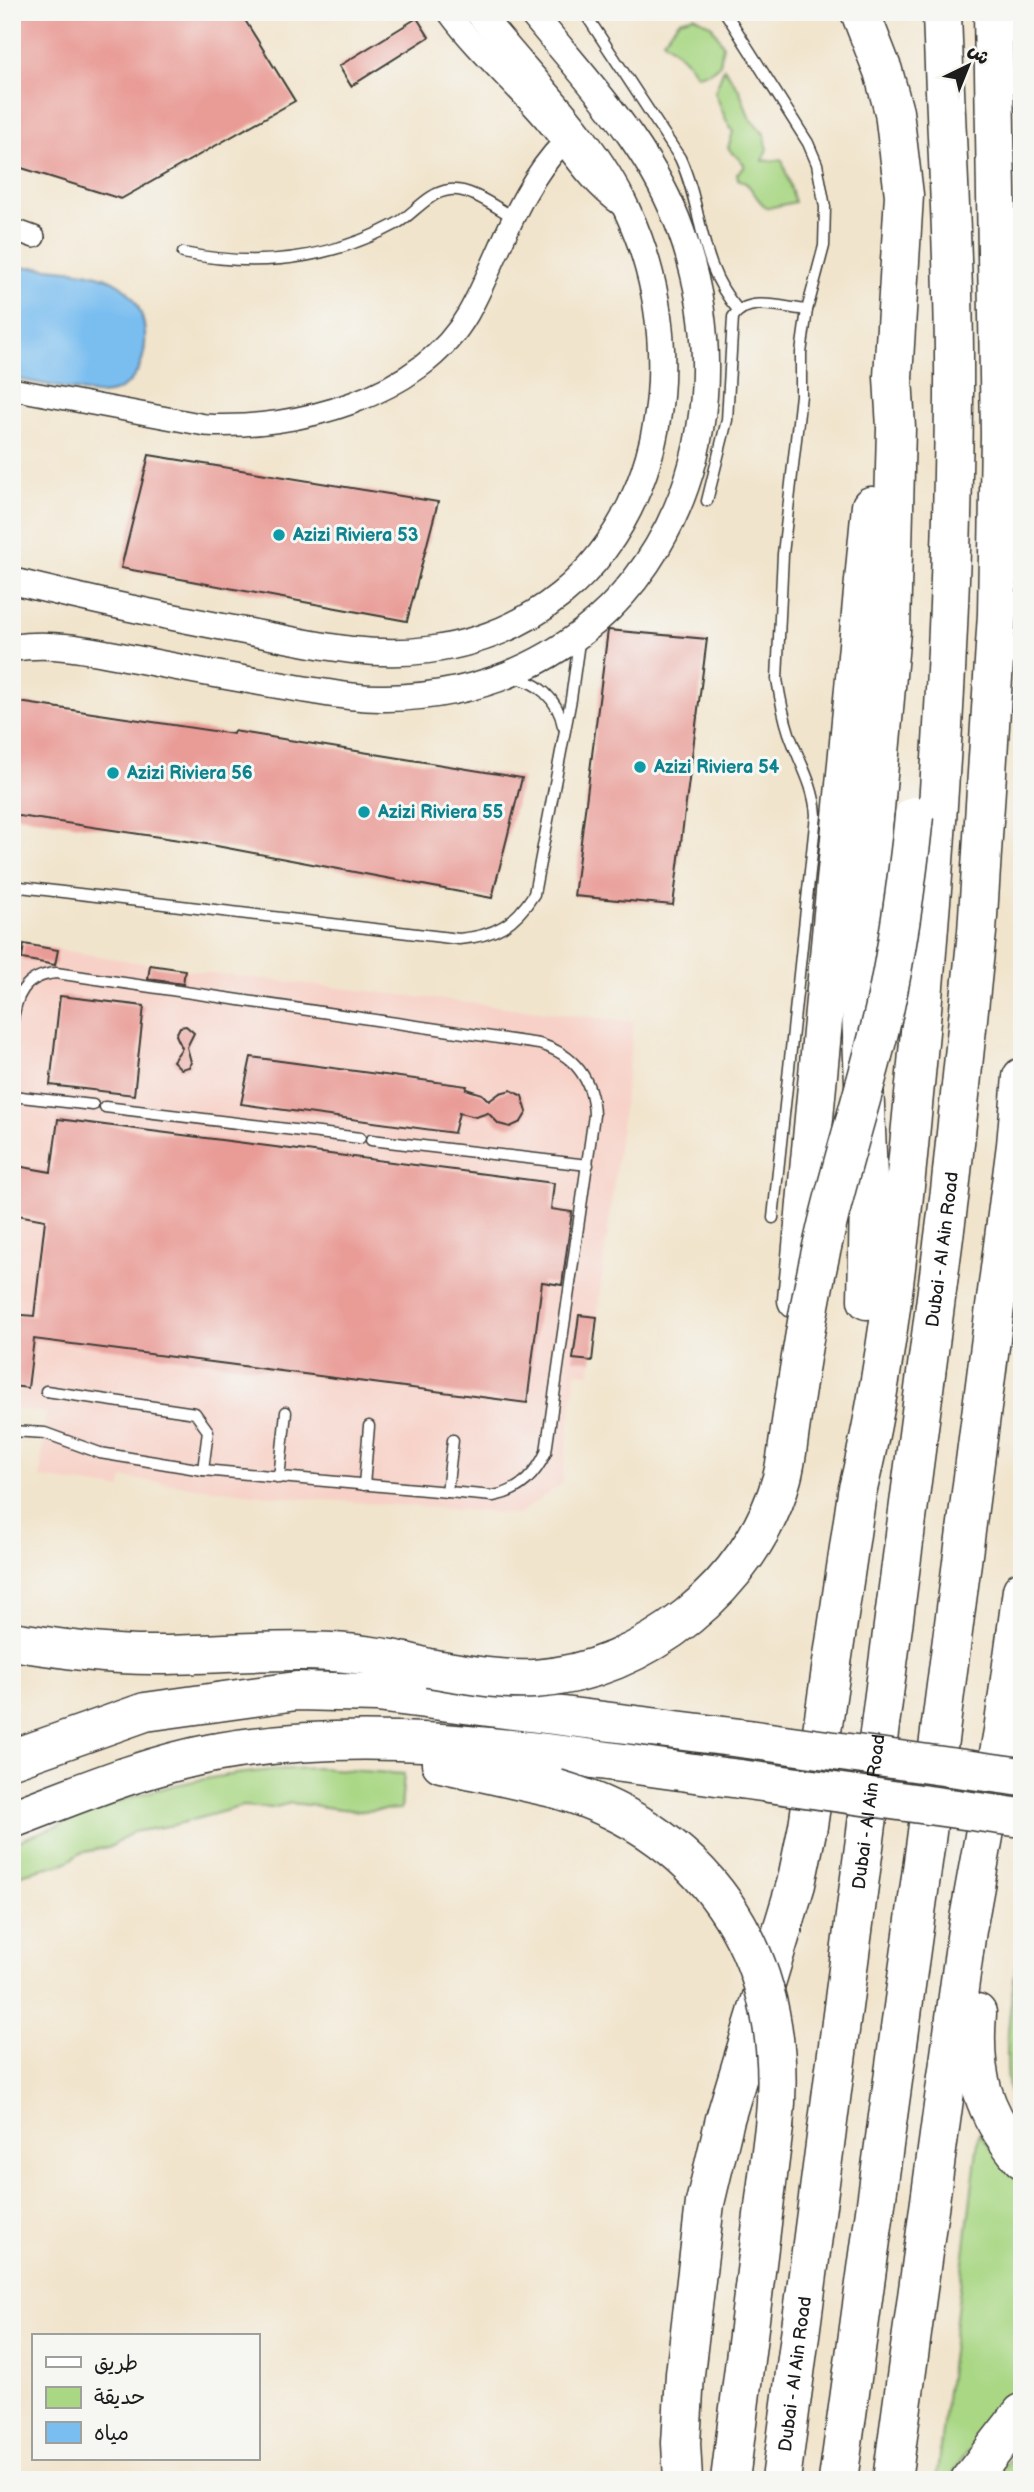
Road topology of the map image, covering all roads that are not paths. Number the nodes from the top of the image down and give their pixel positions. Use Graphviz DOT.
graph roads {
  1 [pos="448,12"];
  2 [pos="478,12"];
  3 [pos="531,12"];
  4 [pos="583,12"];
  5 [pos="725,12"];
  6 [pos="860,12"];
  7 [pos="942,12"];
  8 [pos="992,12"];
  9 [pos="519,63"];
  10 [pos="525,98"];
  11 [pos="563,143"];
  12 [pos="947,187"];
  13 [pos="627,209"];
  14 [pos="513,217"];
  15 [pos="12,229"];
  16 [pos="34,237"];
  17 [pos="183,253"];
  18 [pos="738,310"];
  19 [pos="807,310"];
  20 [pos="892,377"];
  21 [pos="12,390"];
  22 [pos="707,501"];
  23 [pos="12,582"];
  24 [pos="580,633"];
  25 [pos="12,648"];
  26 [pos="504,676"];
  27 [pos="564,732"];
  28 [pos="12,886"];
  29 [pos="12,1025"];
  30 [pos="1022,1077"];
  31 [pos="12,1096"];
  32 [pos="587,1165"];
  33 [pos="773,1218"];
  34 [pos="46,1391"];
  35 [pos="286,1412"];
  36 [pos="791,1421"];
  37 [pos="369,1426"];
  38 [pos="12,1431"];
  39 [pos="453,1440"];
  40 [pos="203,1470"];
  41 [pos="279,1478"];
  42 [pos="364,1485"];
  43 [pos="447,1492"];
  44 [pos="857,1493"];
  45 [pos="1022,1590"];
  46 [pos="12,1641"];
  47 [pos="428,1668"];
  48 [pos="145,1712"];
  49 [pos="358,1741"];
  50 [pos="12,1759"];
  51 [pos="1022,1777"];
  52 [pos="1022,1818"];
  53 [pos="12,1819"];
  54 [pos="967,1930"];
  55 [pos="1022,2159"];
  56 [pos="1022,2413"];
  57 [pos="682,2461"];
  58 [pos="674,2480"];
  59 [pos="730,2480"];
  60 [pos="780,2480"];
  61 [pos="838,2480"];
  62 [pos="892,2480"];
  63 [pos="970,2480"];
  1 -- 10 [label="street"];
  2 -- 9 [label="street"];
  3 -- 24 [label="street"];
  4 -- 18 [label="lane"];
  5 -- 19 [label="lane"];
  6 -- 20 [label="highway"];
  7 -- 12 [label="highway"];
  8 -- 60 [label="highway, Dubai - Al Ain Road"];
  9 -- 10 [label="street"];
  9 -- 13 [label="street"];
  10 -- 11 [label="street"];
  11 -- 13 [label="street"];
  11 -- 14 [label="street"];
  12 -- 36 [label="highway, bridge"];
  12 -- 44 [label="highway"];
  13 -- 23 [label="street"];
  14 -- 17 [label="lane"];
  14 -- 21 [label="street"];
  15 -- 16 [label="street"];
  18 -- 19 [label="lane"];
  18 -- 22 [label="lane"];
  19 -- 33 [label="lane"];
  20 -- 36 [label="highway, bridge"];
  20 -- 44 [label="highway"];
  24 -- 26 [label="street"];
  24 -- 27 [label="lane"];
  25 -- 26 [label="street"];
  26 -- 27 [label="lane"];
  27 -- 28 [label="lane"];
  29 -- 32 [label="lane"];
  30 -- 61 [label="highway"];
  31 -- 32 [label="lane"];
  32 -- 43 [label="lane"];
  34 -- 40 [label="lane"];
  35 -- 41 [label="lane"];
  36 -- 47 [label="highway, bridge"];
  37 -- 42 [label="lane"];
  38 -- 40 [label="lane"];
  39 -- 43 [label="lane"];
  40 -- 41 [label="lane"];
  41 -- 42 [label="lane"];
  42 -- 43 [label="lane"];
  44 -- 57 [label="highway"];
  45 -- 54 [label="highway"];
  46 -- 47 [label="highway"];
  47 -- 48 [label="highway"];
  48 -- 50 [label="highway"];
  48 -- 51 [label="highway, bridge"];
  49 -- 52 [label="highway, bridge"];
  49 -- 53 [label="highway"];
  49 -- 59 [label="highway, bridge"];
  54 -- 55 [label="highway"];
  54 -- 62 [label="highway"];
  56 -- 63 [label="highway"];
  57 -- 58 [label="lane"];
}
